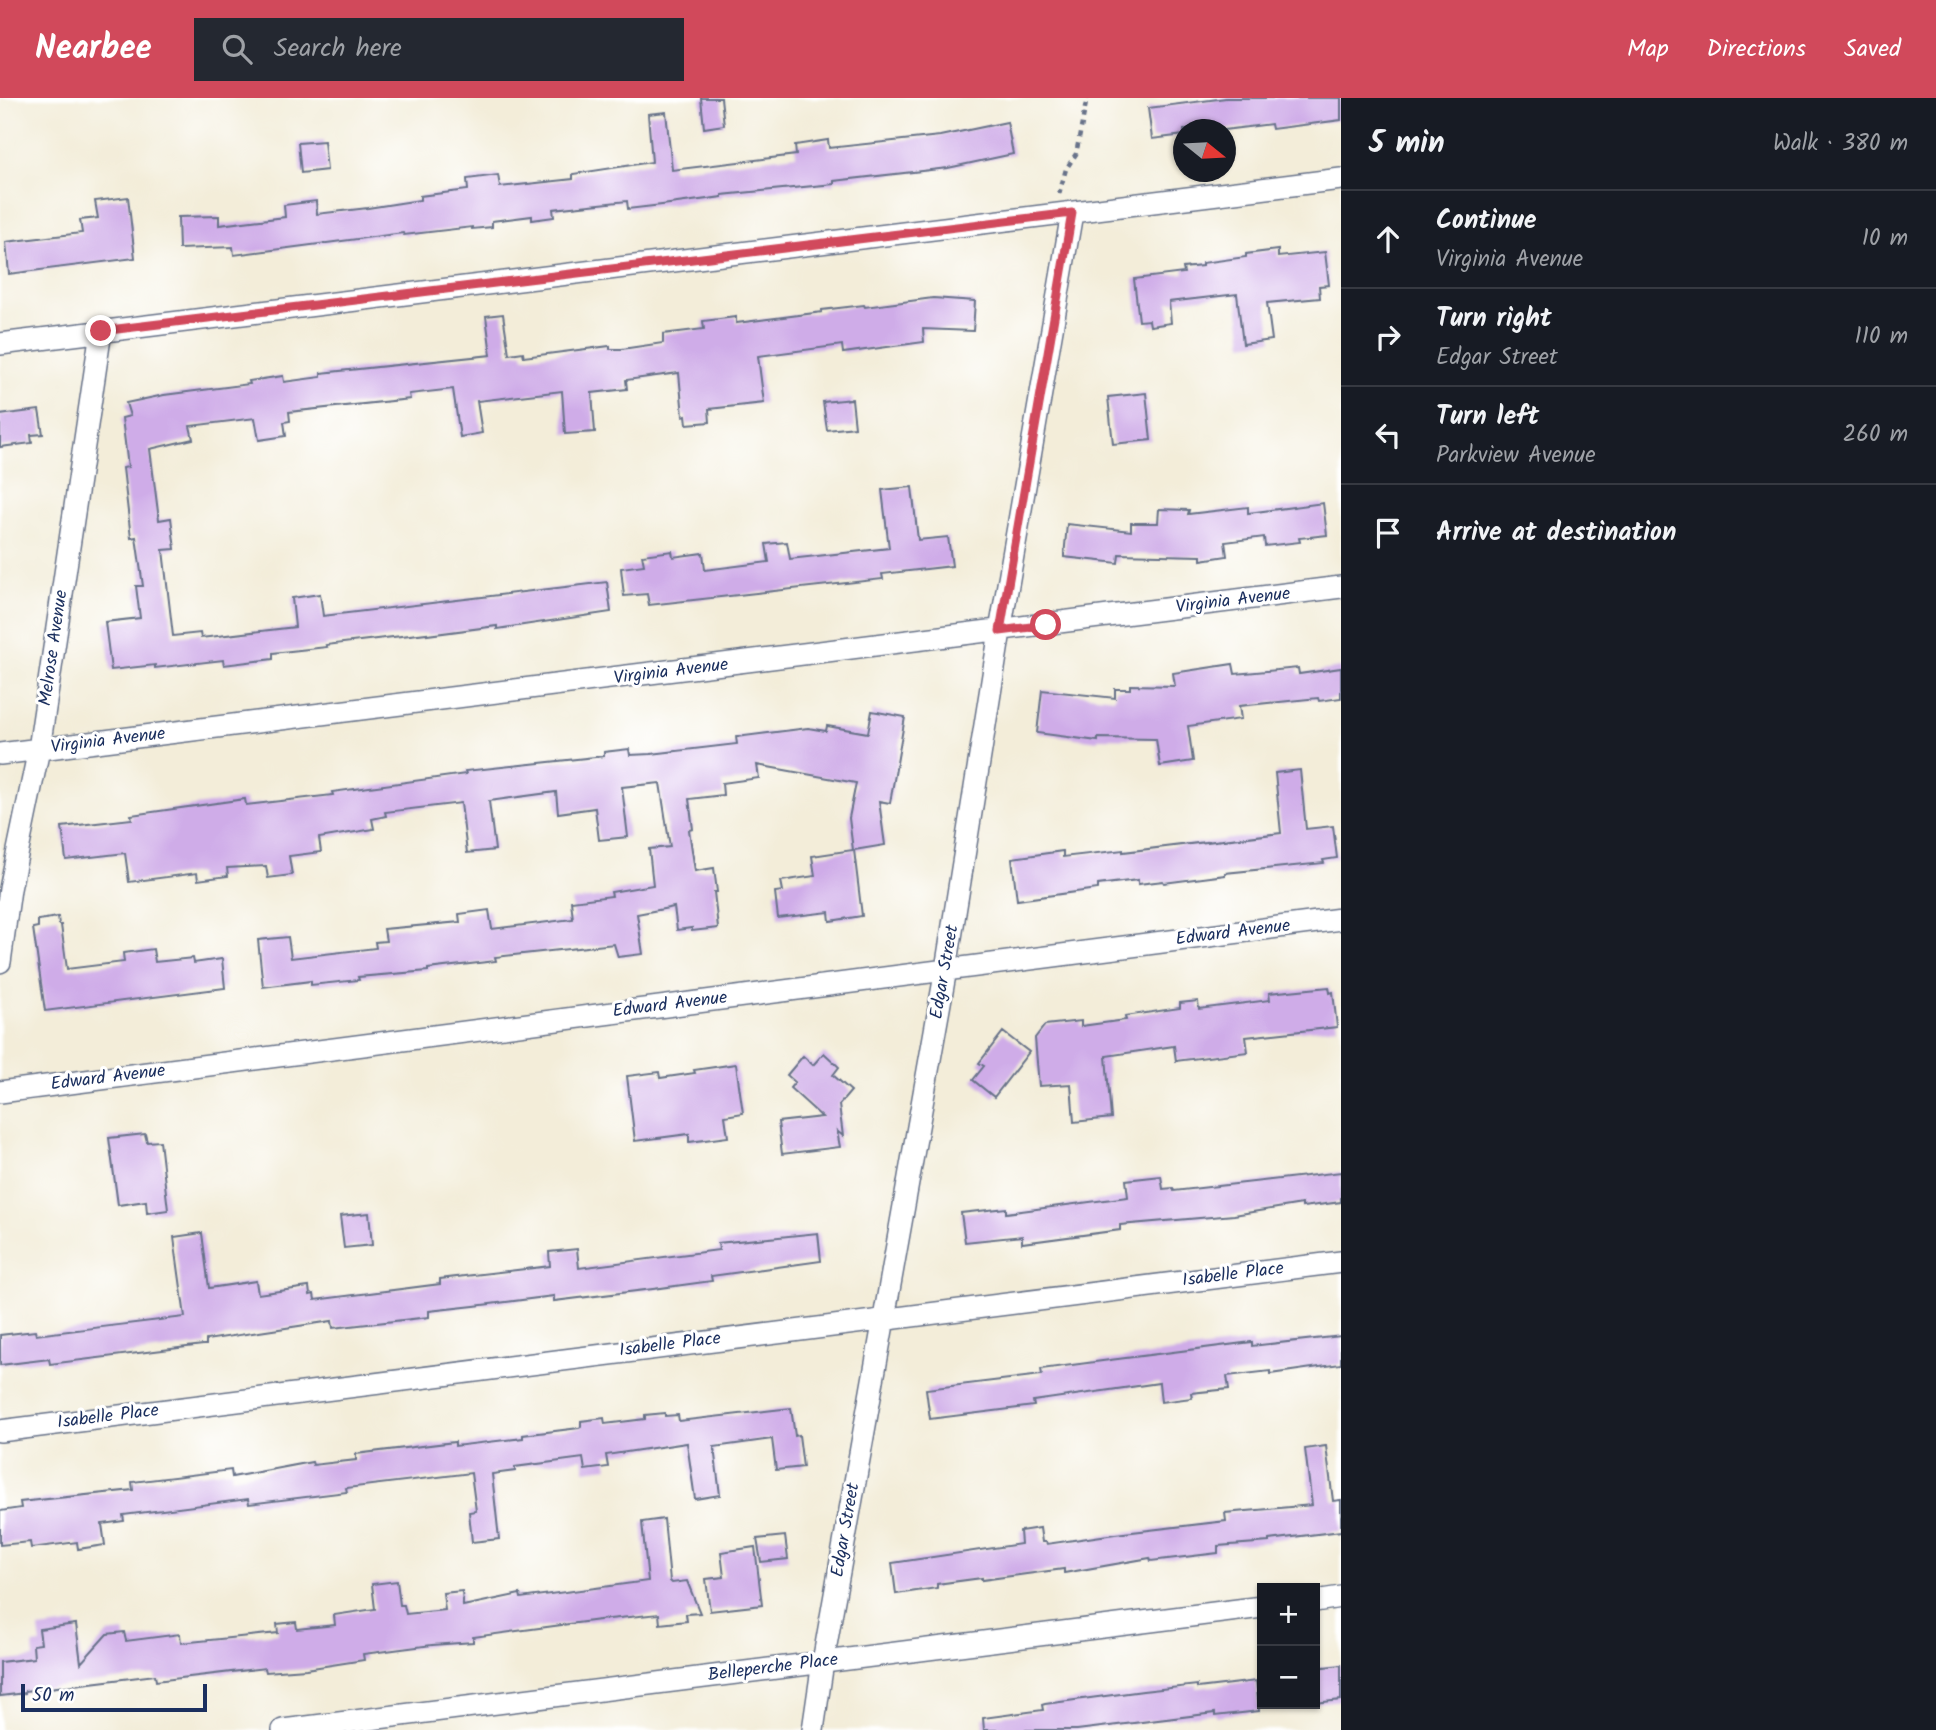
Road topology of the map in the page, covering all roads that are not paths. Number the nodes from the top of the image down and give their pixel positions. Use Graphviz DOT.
graph roads {
  1 [pos="1341,179"];
  2 [pos="1065,204"];
  3 [pos="101,331"];
  4 [pos="0,344"];
  5 [pos="1341,587"];
  6 [pos="1000,631"];
  7 [pos="39,750"];
  8 [pos="0,754"];
  9 [pos="1341,919"];
  10 [pos="0,962"];
  11 [pos="946,970"];
  12 [pos="0,1092"];
  13 [pos="1341,1262"];
  14 [pos="884,1318"];
  15 [pos="0,1431"];
  16 [pos="1341,1597"];
  17 [pos="1320,1600"];
  18 [pos="1257,1608"];
  19 [pos="823,1662"];
  20 [pos="284,1730"];
  21 [pos="813,1730"];
  1 -- 2 [label="street"];
  2 -- 3 [label="street"];
  2 -- 6 [label="street, Edgar Street"];
  3 -- 4 [label="street"];
  3 -- 7 [label="street, Melrose Avenue"];
  5 -- 6 [label="street, Virginia Avenue"];
  6 -- 7 [label="street, Virginia Avenue"];
  6 -- 11 [label="street, Edgar Street"];
  7 -- 8 [label="street, Virginia Avenue"];
  7 -- 10 [label="street, Melrose Avenue"];
  9 -- 11 [label="street, Edward Avenue"];
  11 -- 12 [label="street, Edward Avenue"];
  11 -- 14 [label="street, Edgar Street"];
  13 -- 14 [label="street, Isabelle Place"];
  14 -- 15 [label="street, Isabelle Place"];
  14 -- 19 [label="street, Edgar Street"];
  16 -- 17 [label="street"];
  18 -- 19 [label="street, Belleperche Place"];
  19 -- 20 [label="street, Belleperche Place"];
  19 -- 21 [label="street, Edgar Street"];
}
